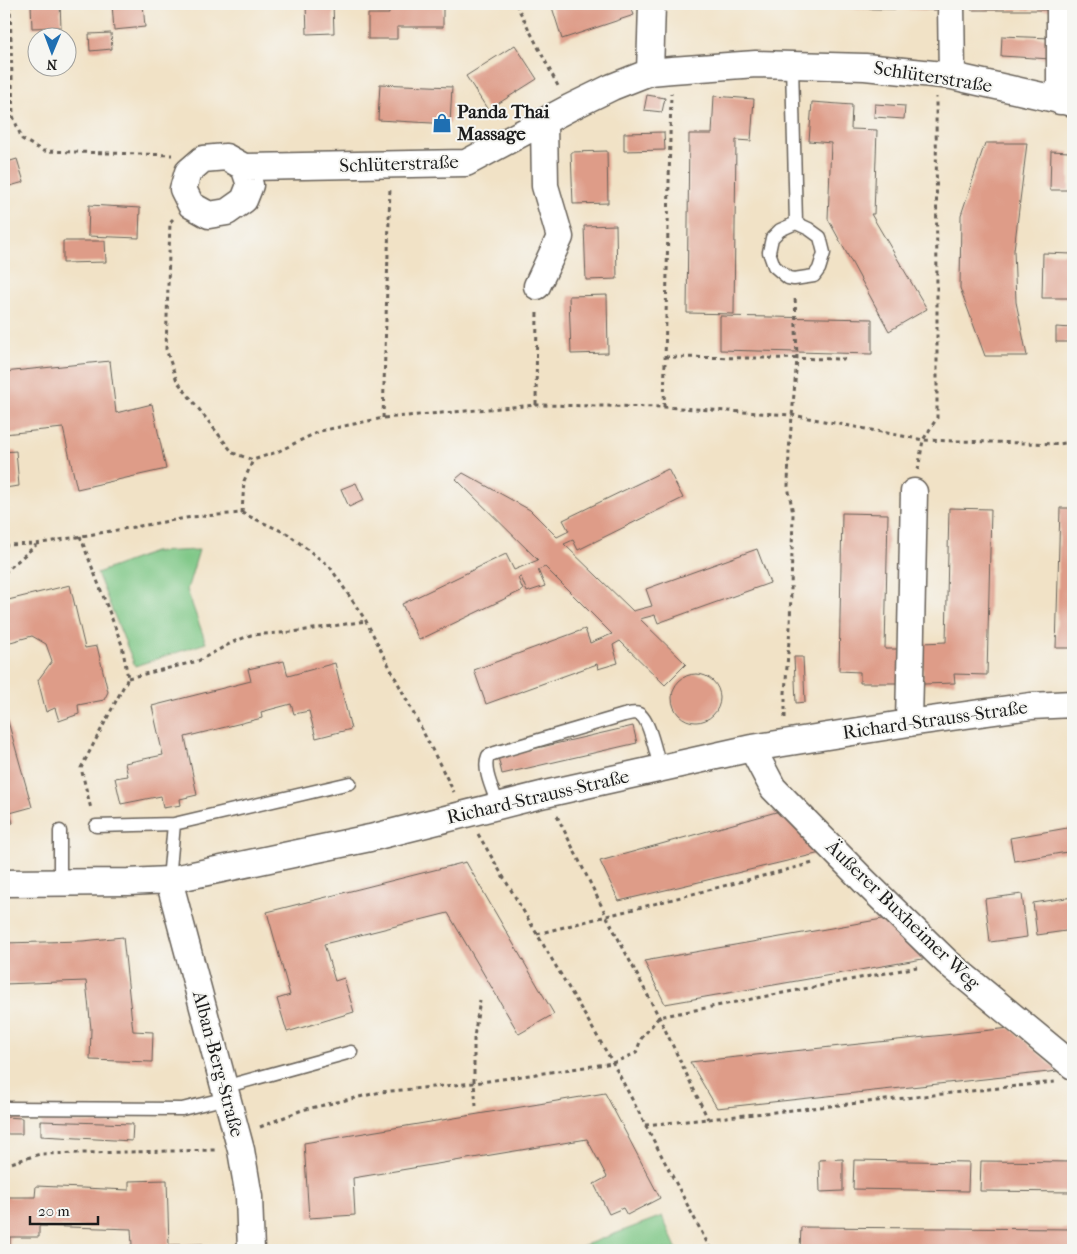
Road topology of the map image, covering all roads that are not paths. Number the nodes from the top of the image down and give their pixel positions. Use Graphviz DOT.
graph roads {
  1 [pos="652,4"];
  2 [pos="951,4"];
  3 [pos="1060,4"];
  4 [pos="792,65"];
  5 [pos="661,71"];
  6 [pos="944,75"];
  7 [pos="1067,102"];
  8 [pos="544,122"];
  9 [pos="244,167"];
  10 [pos="796,223"];
  11 [pos="537,286"];
  12 [pos="914,492"];
  13 [pos="1073,704"];
  14 [pos="909,723"];
  15 [pos="752,748"];
  16 [pos="660,768"];
  17 [pos="350,783"];
  18 [pos="498,806"];
  19 [pos="174,824"];
  20 [pos="96,826"];
  21 [pos="60,831"];
  22 [pos="169,880"];
  23 [pos="60,882"];
  24 [pos="4,883"];
  25 [pos="351,1052"];
  26 [pos="1068,1074"];
  27 [pos="226,1093"];
  28 [pos="4,1108"];
  29 [pos="251,1250"];
  1 -- 5 [label="street"];
  2 -- 6 [label="street"];
  3 -- 7 [label="street"];
  4 -- 5 [label="street, Schlüterstraße"];
  4 -- 6 [label="street, Schlüterstraße"];
  4 -- 10 [label="lane"];
  5 -- 8 [label="street, Schlüterstraße"];
  6 -- 7 [label="street, Schlüterstraße"];
  8 -- 9 [label="street, Schlüterstraße"];
  8 -- 11 [label="street"];
  9 -- 9 [label="street, Schlüterstraße"];
  10 -- 10 [label="lane"];
  12 -- 14 [label="street"];
  13 -- 14 [label="street, Richard-Strauss-Straße"];
  14 -- 15 [label="street, Richard-Strauss-Straße"];
  15 -- 16 [label="street, Richard-Strauss-Straße"];
  15 -- 26 [label="street, Äußerer Buxheimer Weg"];
  16 -- 18 [label="street, Richard-Strauss-Straße"];
  16 -- 18 [label="lane"];
  17 -- 19 [label="lane"];
  18 -- 22 [label="street, Richard-Strauss-Straße"];
  19 -- 20 [label="lane"];
  19 -- 22 [label="lane"];
  21 -- 23 [label="lane"];
  22 -- 23 [label="street, Richard-Strauss-Straße"];
  22 -- 27 [label="street, Alban-Berg-Straße"];
  23 -- 24 [label="street, Richard-Strauss-Straße"];
  25 -- 27 [label="lane"];
  27 -- 28 [label="lane"];
  27 -- 29 [label="street, Alban-Berg-Straße"];
}
